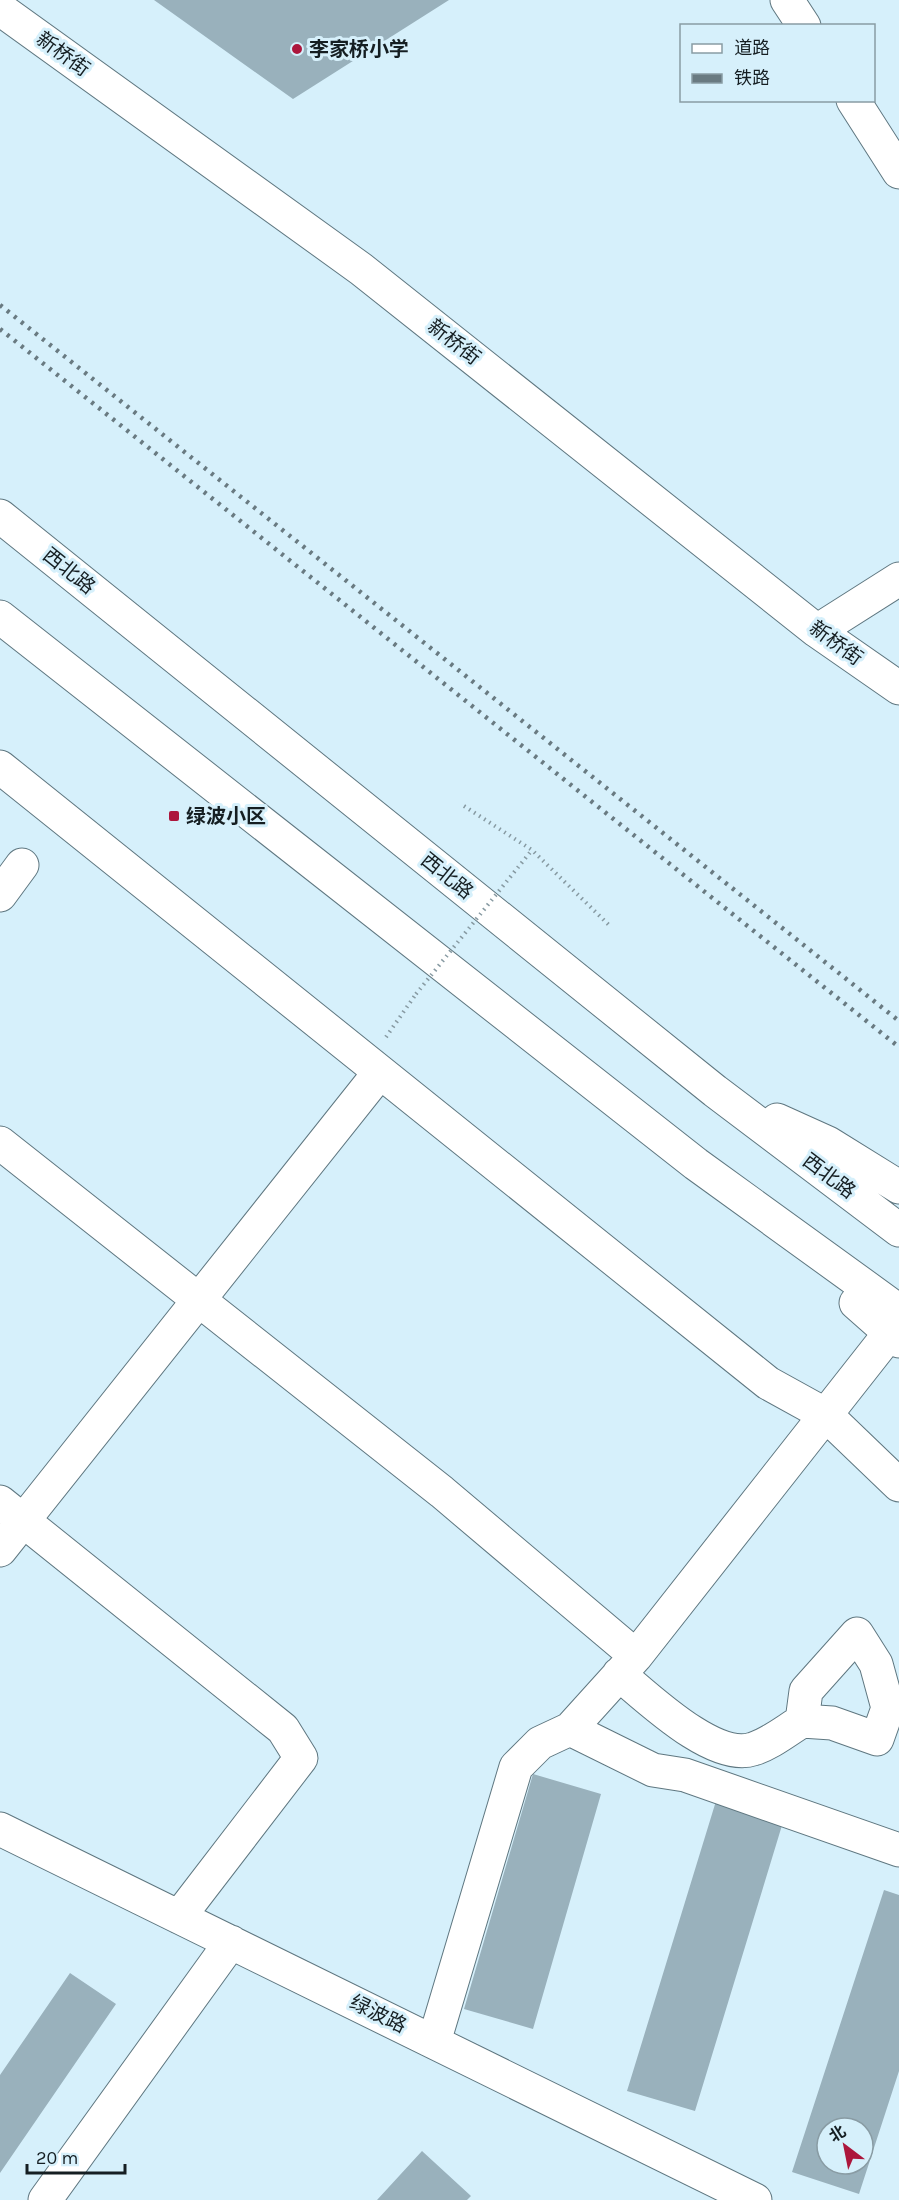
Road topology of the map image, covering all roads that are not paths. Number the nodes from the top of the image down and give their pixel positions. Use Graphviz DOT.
graph roads {
  1 [pos="787,0"];
  2 [pos="0,9"];
  3 [pos="803,24"];
  4 [pos="854,102"];
  5 [pos="899,172"];
  6 [pos="0,516"];
  7 [pos="899,579"];
  8 [pos="0,617"];
  9 [pos="817,631"];
  10 [pos="899,687"];
  11 [pos="0,767"];
  12 [pos="22,865"];
  13 [pos="0,895"];
  14 [pos="380,1058"];
  15 [pos="715,1091"];
  16 [pos="0,1143"];
  17 [pos="899,1187"];
  18 [pos="899,1230"];
  19 [pos="199,1300"];
  20 [pos="896,1328"];
  21 [pos="826,1415"];
  22 [pos="899,1485"];
  23 [pos="12,1511"];
  24 [pos="0,1550"];
  25 [pos="627,1665"];
  26 [pos="802,1721"];
  27 [pos="570,1729"];
  28 [pos="0,1829"];
  29 [pos="899,1850"];
  30 [pos="179,1917"];
  31 [pos="231,1942"];
  32 [pos="434,2042"];
  33 [pos="45,2200"];
  34 [pos="755,2200"];
  1 -- 3 [label="main road"];
  2 -- 9 [label="main road, 新桥街"];
  4 -- 5 [label="main road"];
  6 -- 15 [label="main road, 西北路"];
  7 -- 9 [label="main road"];
  8 -- 20 [label="main road"];
  9 -- 10 [label="main road, 新桥街"];
  11 -- 14 [label="main road"];
  12 -- 13 [label="main road"];
  14 -- 19 [label="main road"];
  14 -- 21 [label="main road"];
  15 -- 17 [label="main road"];
  15 -- 18 [label="main road, 西北路"];
  16 -- 19 [label="main road"];
  19 -- 23 [label="main road"];
  19 -- 25 [label="main road"];
  20 -- 21 [label="main road"];
  21 -- 22 [label="main road"];
  21 -- 25 [label="main road"];
  23 -- 24 [label="main road"];
  23 -- 30 [label="main road"];
  25 -- 26 [label="main road"];
  25 -- 27 [label="main road"];
  27 -- 29 [label="main road"];
  27 -- 32 [label="main road"];
  28 -- 30 [label="main road, 绿波路"];
  30 -- 31 [label="main road, 绿波路"];
  31 -- 32 [label="main road, 绿波路"];
  31 -- 33 [label="main road"];
  32 -- 34 [label="main road, 绿波路"];
}
